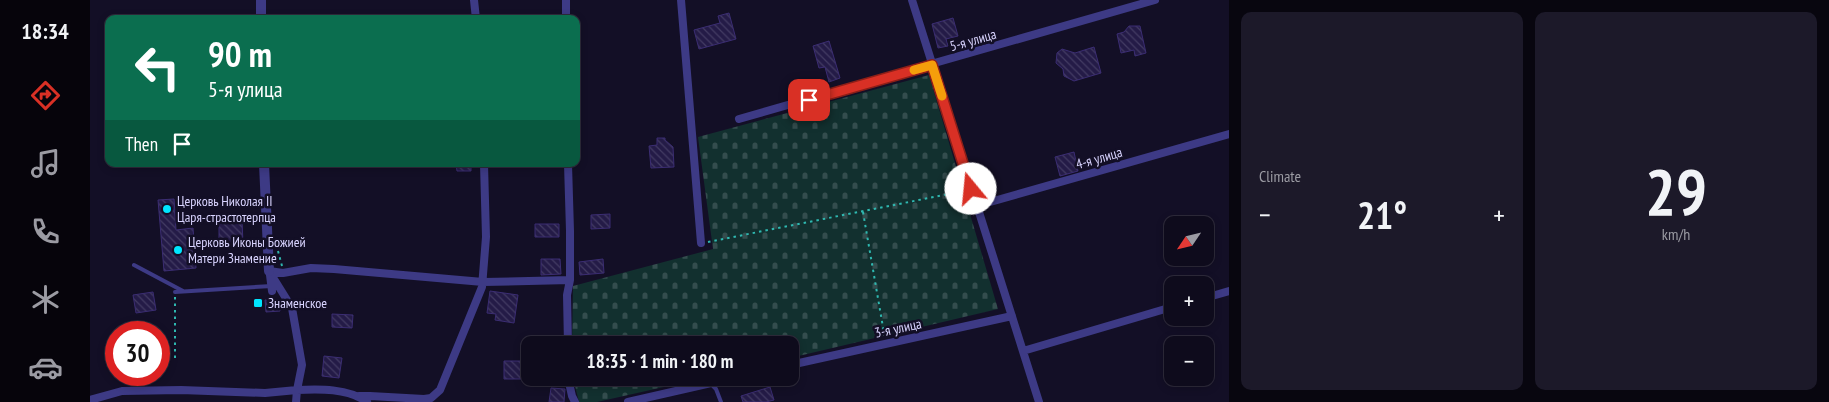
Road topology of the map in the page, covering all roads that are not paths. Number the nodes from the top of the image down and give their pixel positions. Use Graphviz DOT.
graph roads {
  1 [pos="261,0"];
  2 [pos="474,0"];
  3 [pos="566,0"];
  4 [pos="681,0"];
  5 [pos="912,0"];
  6 [pos="1155,0"];
  7 [pos="261,15"];
  8 [pos="476,15"];
  9 [pos="566,15"];
  10 [pos="932,65"];
  11 [pos="739,119"];
  12 [pos="1229,134"];
  13 [pos="264,167"];
  14 [pos="484,167"];
  15 [pos="568,167"];
  16 [pos="976,206"];
  17 [pos="701,243"];
  18 [pos="134,265"];
  19 [pos="269,271"];
  20 [pos="570,280"];
  21 [pos="483,282"];
  22 [pos="272,289"];
  23 [pos="185,291"];
  24 [pos="1229,291"];
  25 [pos="175,292"];
  26 [pos="1214,295"];
  27 [pos="1164,310"];
  28 [pos="1012,316"];
  29 [pos="568,336"];
  30 [pos="1023,350"];
  31 [pos="799,363"];
  32 [pos="570,386"];
  33 [pos="696,386"];
  34 [pos="712,386"];
  35 [pos="297,390"];
  36 [pos="359,396"];
  37 [pos="90,400"];
  38 [pos="296,402"];
  39 [pos="367,402"];
  40 [pos="575,402"];
  41 [pos="628,402"];
  42 [pos="721,402"];
  43 [pos="1039,402"];
  1 -- 7 [label="street"];
  2 -- 8 [label="street"];
  3 -- 9 [label="street"];
  4 -- 17 [label="street"];
  5 -- 10 [label="street"];
  6 -- 10 [label="street, 5-я улица"];
  10 -- 11 [label="street, 5-я улица"];
  10 -- 16 [label="street"];
  12 -- 16 [label="street, 4-я улица"];
  13 -- 19 [label="street"];
  14 -- 21 [label="street"];
  15 -- 20 [label="street"];
  16 -- 28 [label="street"];
  18 -- 23 [label="lane"];
  19 -- 21 [label="street"];
  19 -- 22 [label="street"];
  19 -- 35 [label="street"];
  20 -- 21 [label="street"];
  20 -- 29 [label="street"];
  21 -- 36 [label="street"];
  22 -- 23 [label="lane"];
  23 -- 25 [label="lane"];
  24 -- 26 [label="street"];
  27 -- 30 [label="street"];
  28 -- 30 [label="street"];
  28 -- 31 [label="street, 3-я улица"];
  30 -- 43 [label="street"];
  32 -- 40 [label="street"];
  33 -- 41 [label="street"];
  34 -- 42 [label="lane"];
  35 -- 36 [label="street"];
  35 -- 37 [label="street"];
  35 -- 38 [label="street"];
  36 -- 39 [label="street"];
}
